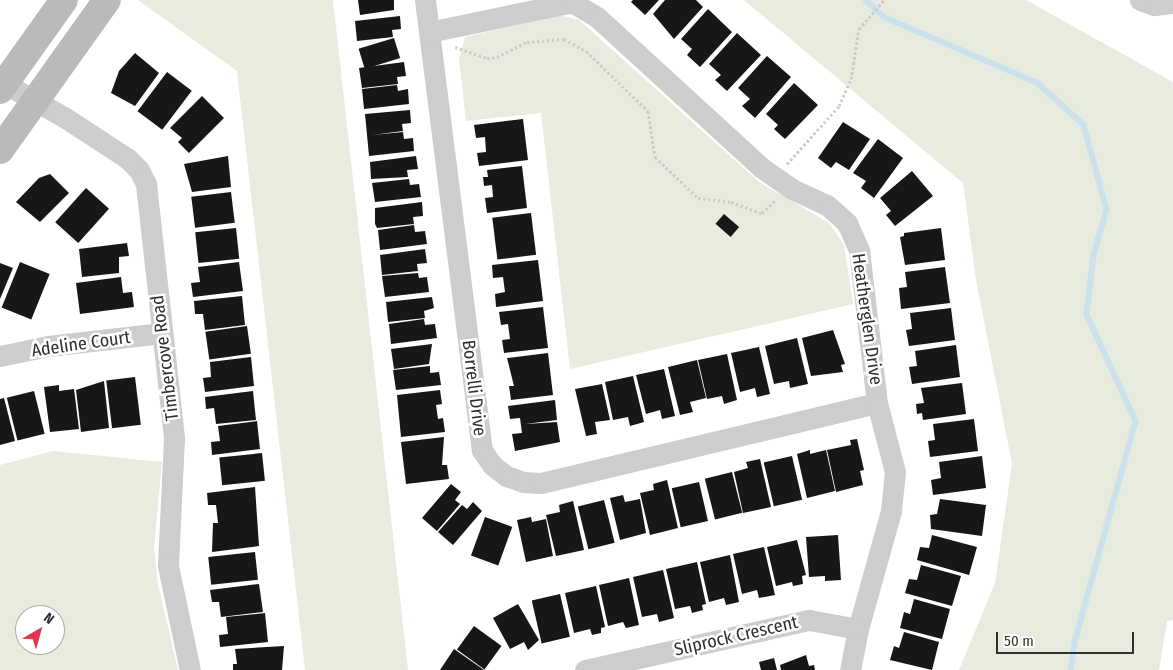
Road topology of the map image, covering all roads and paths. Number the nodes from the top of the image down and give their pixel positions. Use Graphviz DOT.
graph roads {
  1 [pos="64,0"];
  2 [pos="107,0"];
  3 [pos="426,0"];
  4 [pos="884,0"];
  5 [pos="1140,0"];
  6 [pos="1173,3"];
  7 [pos="429,32"];
  8 [pos="455,47"];
  9 [pos="2,85"];
  10 [pos="35,101"];
  11 [pos="0,150"];
  12 [pos="790,159"];
  13 [pos="778,198"];
  14 [pos="162,333"];
  15 [pos="0,356"];
  16 [pos="878,403"];
  17 [pos="858,629"];
  18 [pos="190,670"];
  19 [pos="585,670"];
  20 [pos="850,670"];
  1 -- 9 [label="main road"];
  2 -- 10 [label="main road"];
  3 -- 7 [label="street, Borrelli Drive"];
  4 -- 12 [label="path"];
  5 -- 6 [label="street"];
  7 -- 16 [label="street, Heatherglen Drive"];
  7 -- 16 [label="street, Borrelli Drive"];
  8 -- 13 [label="path"];
  9 -- 10 [label="street, Timbercove Road"];
  10 -- 11 [label="main road"];
  10 -- 14 [label="street, Timbercove Road"];
  14 -- 15 [label="street, Adeline Court"];
  14 -- 18 [label="street, Timbercove Road"];
  16 -- 17 [label="street, Heatherglen Drive"];
  17 -- 19 [label="street, Sliprock Crescent"];
  17 -- 20 [label="street, Heatherglen Drive"];
}
